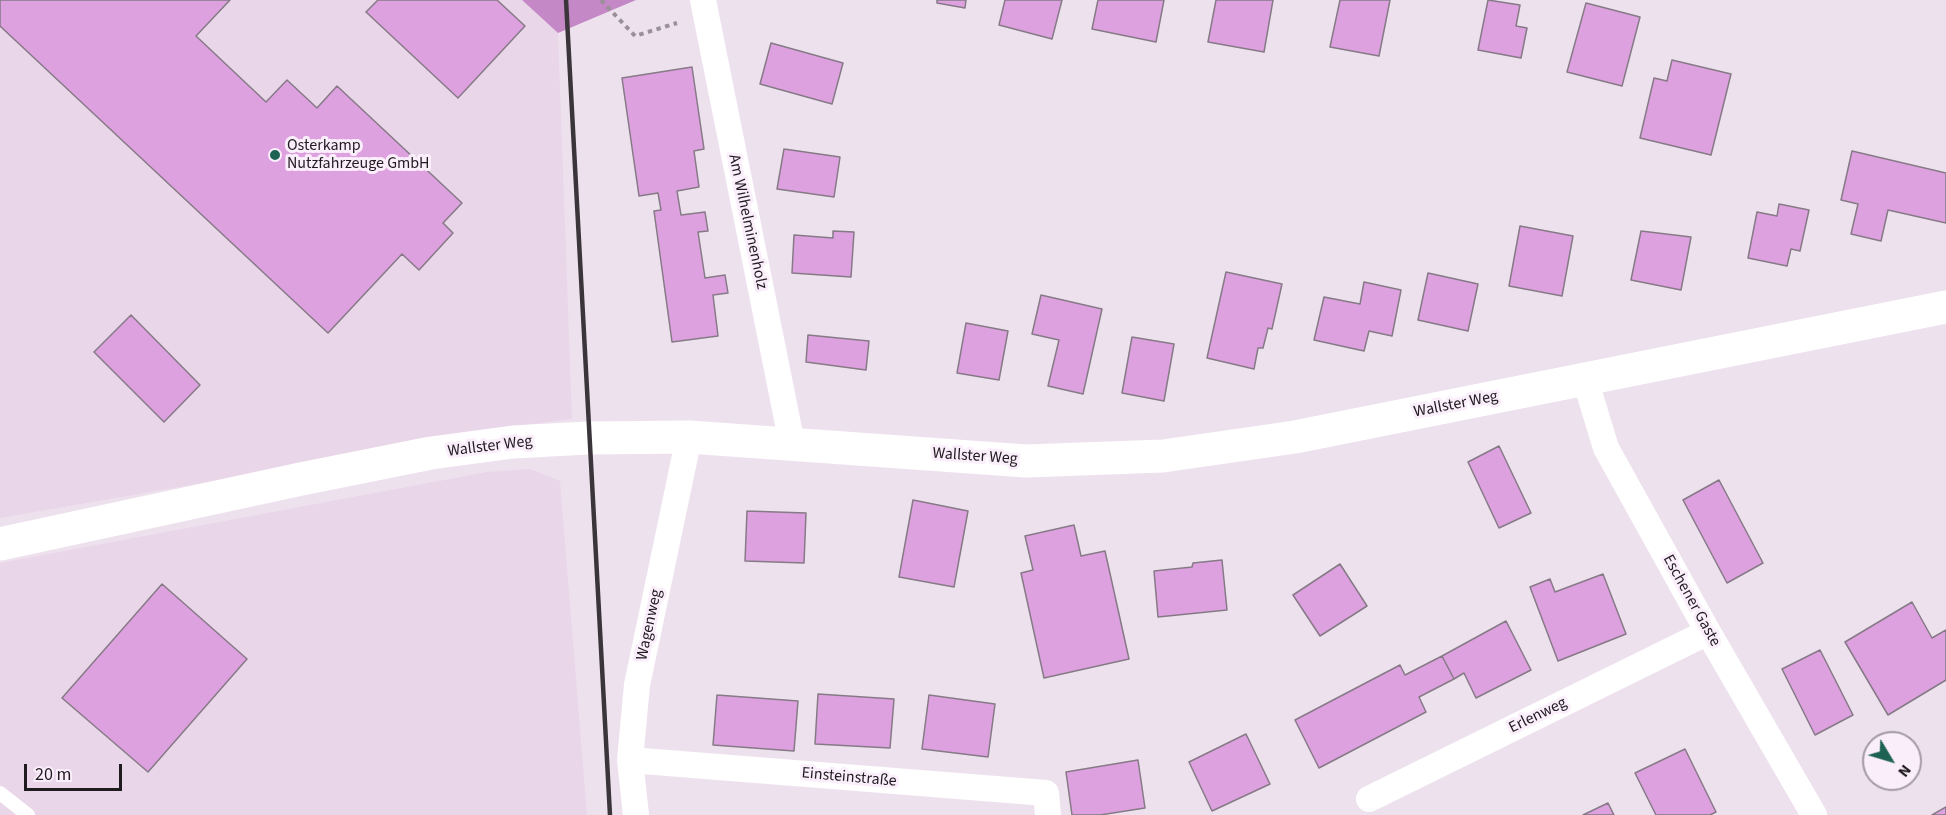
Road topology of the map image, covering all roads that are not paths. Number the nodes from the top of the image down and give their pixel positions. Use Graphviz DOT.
graph roads {
  1 [pos="703,7"];
  2 [pos="1946,307"];
  3 [pos="1584,379"];
  4 [pos="689,437"];
  5 [pos="792,444"];
  6 [pos="0,544"];
  7 [pos="1708,632"];
  8 [pos="630,760"];
  9 [pos="0,793"];
  10 [pos="1369,799"];
  11 [pos="28,815"];
  12 [pos="636,815"];
  13 [pos="1048,815"];
  14 [pos="1814,815"];
  1 -- 5 [label="street, Am Wilhelminenholz"];
  2 -- 3 [label="street, Wallster Weg"];
  3 -- 5 [label="street, Wallster Weg"];
  3 -- 7 [label="street, Eschener Gaste"];
  4 -- 5 [label="street, Wallster Weg"];
  4 -- 6 [label="street, Wallster Weg"];
  4 -- 8 [label="street, Wagenweg"];
  7 -- 10 [label="street, Erlenweg"];
  7 -- 14 [label="street, Eschener Gaste"];
  8 -- 12 [label="street, Wagenweg"];
  8 -- 13 [label="street, Einsteinstraße"];
  9 -- 11 [label="lane"];
}
